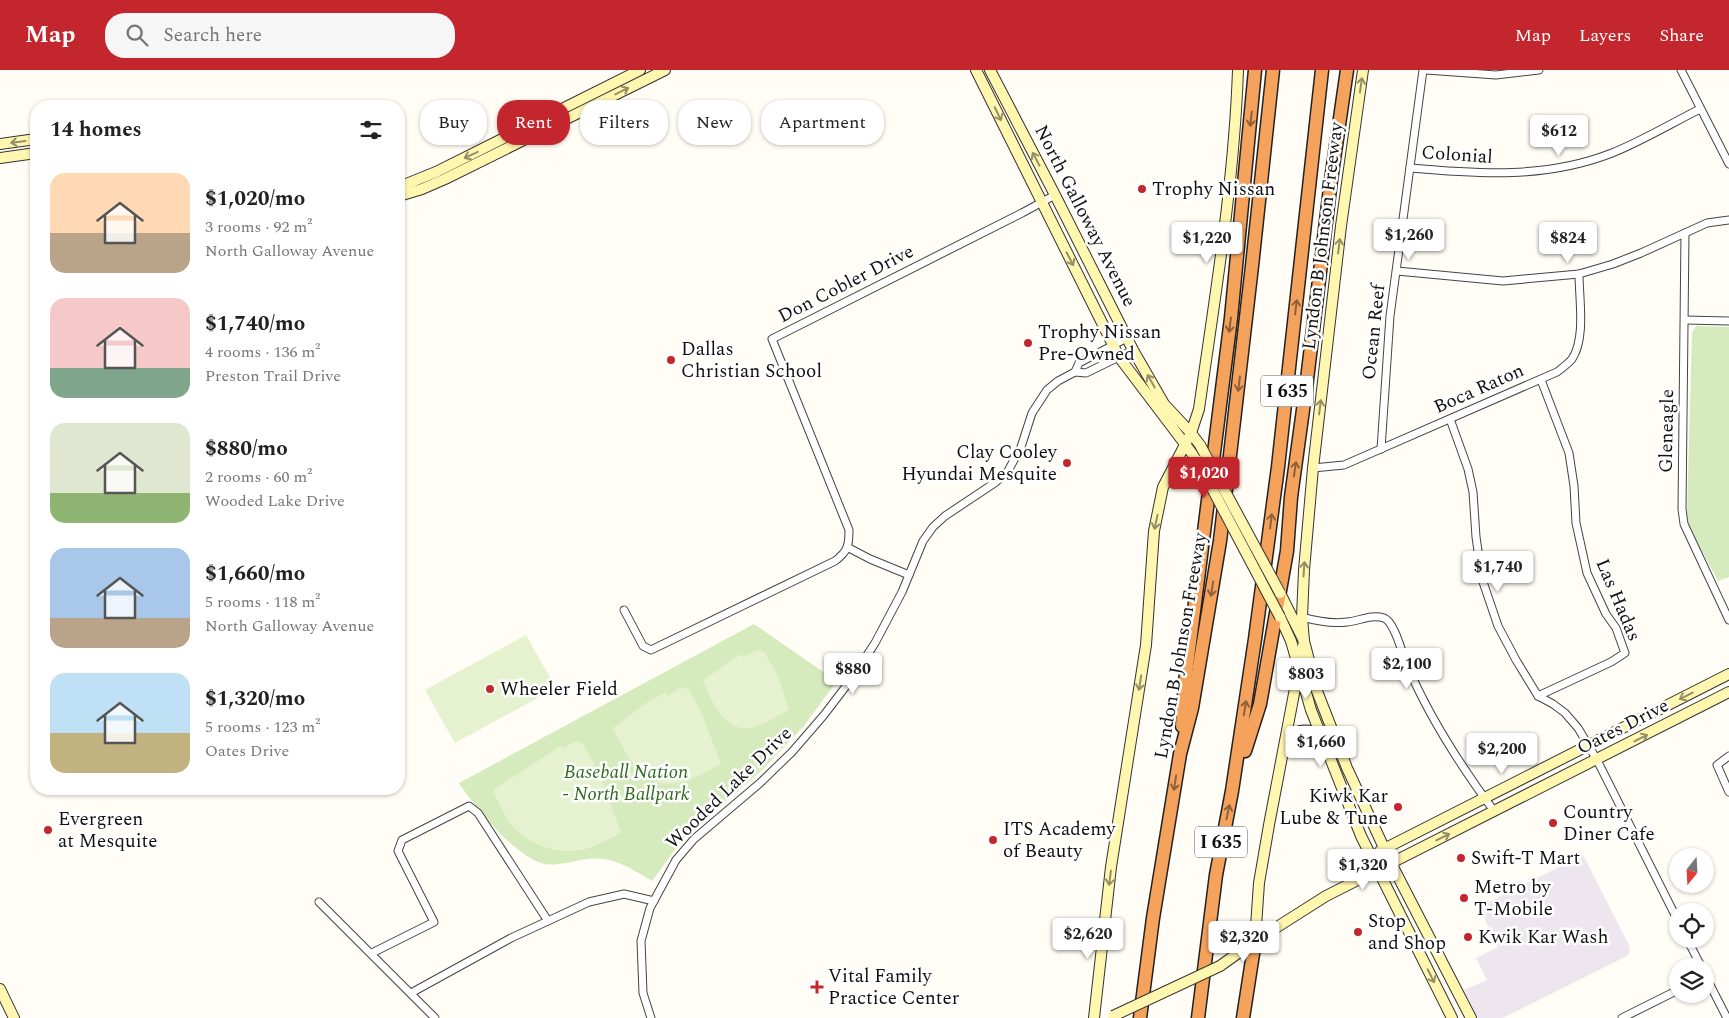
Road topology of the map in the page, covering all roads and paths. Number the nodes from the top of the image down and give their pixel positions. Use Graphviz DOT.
graph roads {
  1 [pos="640,70"];
  2 [pos="665,70"];
  3 [pos="976,70"];
  4 [pos="990,70"];
  5 [pos="1238,70"];
  6 [pos="1255,70"];
  7 [pos="1273,70"];
  8 [pos="1324,70"];
  9 [pos="1347,70"];
  10 [pos="1363,70"];
  11 [pos="1424,70"];
  12 [pos="1540,70"];
  13 [pos="1682,70"];
  14 [pos="1700,109"];
  15 [pos="30,141"];
  16 [pos="0,144"];
  17 [pos="30,154"];
  18 [pos="0,158"];
  19 [pos="1729,164"];
  20 [pos="1410,168"];
  21 [pos="405,185"];
  22 [pos="405,194"];
  23 [pos="1056,195"];
  24 [pos="1041,203"];
  25 [pos="1729,220"];
  26 [pos="1685,233"];
  27 [pos="1397,271"];
  28 [pos="1579,274"];
  29 [pos="1685,320"];
  30 [pos="1729,321"];
  31 [pos="1127,338"];
  32 [pos="1114,345"];
  33 [pos="1133,350"];
  34 [pos="1119,357"];
  35 [pos="1075,372"];
  36 [pos="1540,380"];
  37 [pos="1199,409"];
  38 [pos="1176,419"];
  39 [pos="1450,419"];
  40 [pos="1191,433"];
  41 [pos="1186,444"];
  42 [pos="1381,449"];
  43 [pos="1313,468"];
  44 [pos="1226,492"];
  45 [pos="848,547"];
  46 [pos="909,575"];
  47 [pos="1265,587"];
  48 [pos="1302,597"];
  49 [pos="1282,601"];
  50 [pos="624,610"];
  51 [pos="1302,617"];
  52 [pos="1729,620"];
  53 [pos="1304,641"];
  54 [pos="1299,670"];
  55 [pos="1729,674"];
  56 [pos="1729,692"];
  57 [pos="1538,696"];
  58 [pos="1589,746"];
  59 [pos="1327,749"];
  60 [pos="1180,754"];
  61 [pos="1729,756"];
  62 [pos="1597,760"];
  63 [pos="1280,763"];
  64 [pos="1232,791"];
  65 [pos="1729,792"];
  66 [pos="1484,798"];
  67 [pos="1494,811"];
  68 [pos="1385,849"];
  69 [pos="1371,856"];
  70 [pos="1391,863"];
  71 [pos="1378,870"];
  72 [pos="654,901"];
  73 [pos="319,902"];
  74 [pos="1669,903"];
  75 [pos="548,921"];
  76 [pos="1254,941"];
  77 [pos="372,954"];
  78 [pos="1455,988"];
  79 [pos="0,989"];
  80 [pos="411,993"];
  81 [pos="1714,993"];
  82 [pos="1440,994"];
  83 [pos="1669,994"];
  84 [pos="1111,1017"];
  85 [pos="14,1018"];
  86 [pos="436,1018"];
  87 [pos="651,1018"];
  88 [pos="1094,1018"];
  89 [pos="1140,1018"];
  90 [pos="1198,1018"];
  91 [pos="1243,1018"];
  92 [pos="1452,1018"];
  93 [pos="1470,1018"];
  94 [pos="1622,1018"];
  95 [pos="1727,1018"];
  1 -- 21 [label="main road, one-way"];
  22 -- 2 [label="main road, one-way"];
  3 -- 24 [label="main road, North Galloway Avenue, one-way"];
  23 -- 4 [label="main road, North Galloway Avenue, one-way"];
  5 -- 37 [label="main road, Lyndon B Johnson Freeway"];
  6 -- 60 [label="highway, one-way"];
  7 -- 44 [label="highway, Lyndon B Johnson Freeway / I 635, one-way"];
  64 -- 8 [label="highway, Lyndon B Johnson Freeway / I 635, one-way"];
  64 -- 9 [label="highway, one-way"];
  43 -- 10 [label="main road, Lyndon B Johnson Freeway, one-way"];
  11 -- 12 [label="street"];
  11 -- 20 [label="street, Ocean Reef"];
  13 -- 14 [label="street"];
  14 -- 19 [label="street"];
  14 -- 20 [label="street, Colonial"];
  15 -- 16 [label="main road, one-way"];
  17 -- 18 [label="main road"];
  20 -- 27 [label="street, Ocean Reef"];
  23 -- 24 [label="street, Don Cobler Drive"];
  23 -- 31 [label="main road, North Galloway Avenue"];
  24 -- 32 [label="main road, North Galloway Avenue, one-way"];
  24 -- 45 [label="street, Don Cobler Drive"];
  25 -- 26 [label="street"];
  26 -- 28 [label="street"];
  26 -- 29 [label="street, Gleneagle"];
  27 -- 28 [label="street"];
  27 -- 42 [label="street, Ocean Reef"];
  28 -- 36 [label="street, Boca Raton"];
  29 -- 30 [label="street"];
  29 -- 52 [label="street, Gleneagle"];
  31 -- 32 [label="street, Wooded Lake Drive"];
  31 -- 33 [label="main road, North Galloway Avenue"];
  32 -- 34 [label="main road, North Galloway Avenue"];
  32 -- 35 [label="street, Wooded Lake Drive"];
  33 -- 34 [label="street, Wooded Lake Drive"];
  38 -- 33 [label="main road, North Galloway Avenue, one-way"];
  34 -- 35 [label="street, Wooded Lake Drive"];
  34 -- 41 [label="main road, North Galloway Avenue"];
  35 -- 46 [label="street, Wooded Lake Drive"];
  36 -- 39 [label="street, Boca Raton"];
  36 -- 57 [label="street, Las Hadas"];
  37 -- 38 [label="main road"];
  37 -- 40 [label="main road, Lyndon B Johnson Freeway"];
  38 -- 40 [label="main road, North Galloway Avenue"];
  39 -- 42 [label="street, Boca Raton"];
  39 -- 57 [label="street"];
  40 -- 41 [label="main road, Lyndon B Johnson Freeway"];
  40 -- 44 [label="main road, North Galloway Avenue, bridge"];
  41 -- 47 [label="main road, North Galloway Avenue, bridge"];
  41 -- 88 [label="main road, Lyndon B Johnson Freeway, one-way"];
  42 -- 43 [label="street, Boca Raton"];
  48 -- 43 [label="main road, Lyndon B Johnson Freeway, one-way"];
  44 -- 49 [label="main road, North Galloway Avenue, bridge"];
  44 -- 60 [label="highway, Lyndon B Johnson Freeway / I 635, one-way"];
  45 -- 46 [label="street"];
  45 -- 50 [label="street"];
  46 -- 72 [label="street, Wooded Lake Drive"];
  47 -- 49 [label="main road, bridge"];
  47 -- 54 [label="main road, North Galloway Avenue, bridge"];
  48 -- 49 [label="main road"];
  48 -- 51 [label="main road, Lyndon B Johnson Freeway"];
  49 -- 53 [label="main road, North Galloway Avenue"];
  51 -- 53 [label="main road, Lyndon B Johnson Freeway"];
  51 -- 66 [label="street"];
  53 -- 54 [label="main road, Lyndon B Johnson Freeway"];
  53 -- 68 [label="main road, North Galloway Avenue"];
  54 -- 59 [label="main road, North Galloway Avenue"];
  54 -- 63 [label="main road, Lyndon B Johnson Freeway"];
  55 -- 58 [label="main road, Oates Drive, one-way"];
  62 -- 56 [label="main road, Oates Drive, one-way"];
  57 -- 58 [label="street"];
  58 -- 62 [label="street"];
  58 -- 66 [label="main road, Oates Drive"];
  59 -- 63 [label="main road"];
  59 -- 69 [label="main road, North Galloway Avenue"];
  60 -- 89 [label="highway, Lyndon B Johnson Freeway / I 635, one-way"];
  61 -- 65 [label="street"];
  62 -- 67 [label="main road, Oates Drive"];
  62 -- 74 [label="street"];
  63 -- 76 [label="main road, Lyndon B Johnson Freeway"];
  90 -- 64 [label="highway, Lyndon B Johnson Freeway / I 635, one-way"];
  66 -- 67 [label="street"];
  66 -- 68 [label="main road, Oates Drive"];
  70 -- 67 [label="main road, Oates Drive, one-way"];
  68 -- 69 [label="main road, Oates Drive"];
  68 -- 70 [label="main road, North Galloway Avenue"];
  69 -- 71 [label="main road, North Galloway Avenue"];
  70 -- 71 [label="main road, Oates Drive"];
  70 -- 78 [label="main road, North Galloway Avenue"];
  71 -- 76 [label="main road, Oates Drive"];
  71 -- 82 [label="main road, North Galloway Avenue, one-way"];
  72 -- 75 [label="street"];
  72 -- 87 [label="street, Wooded Lake Drive"];
  73 -- 77 [label="street"];
  75 -- 77 [label="street"];
  75 -- 80 [label="street"];
  76 -- 84 [label="main road, Oates Drive, bridge"];
  76 -- 91 [label="highway"];
  77 -- 80 [label="street"];
  78 -- 82 [label="main road"];
  78 -- 93 [label="main road, North Galloway Avenue"];
  79 -- 85 [label="main road"];
  80 -- 86 [label="street"];
  81 -- 95 [label="street"];
  82 -- 92 [label="main road, North Galloway Avenue"];
  83 -- 94 [label="street"];
}
